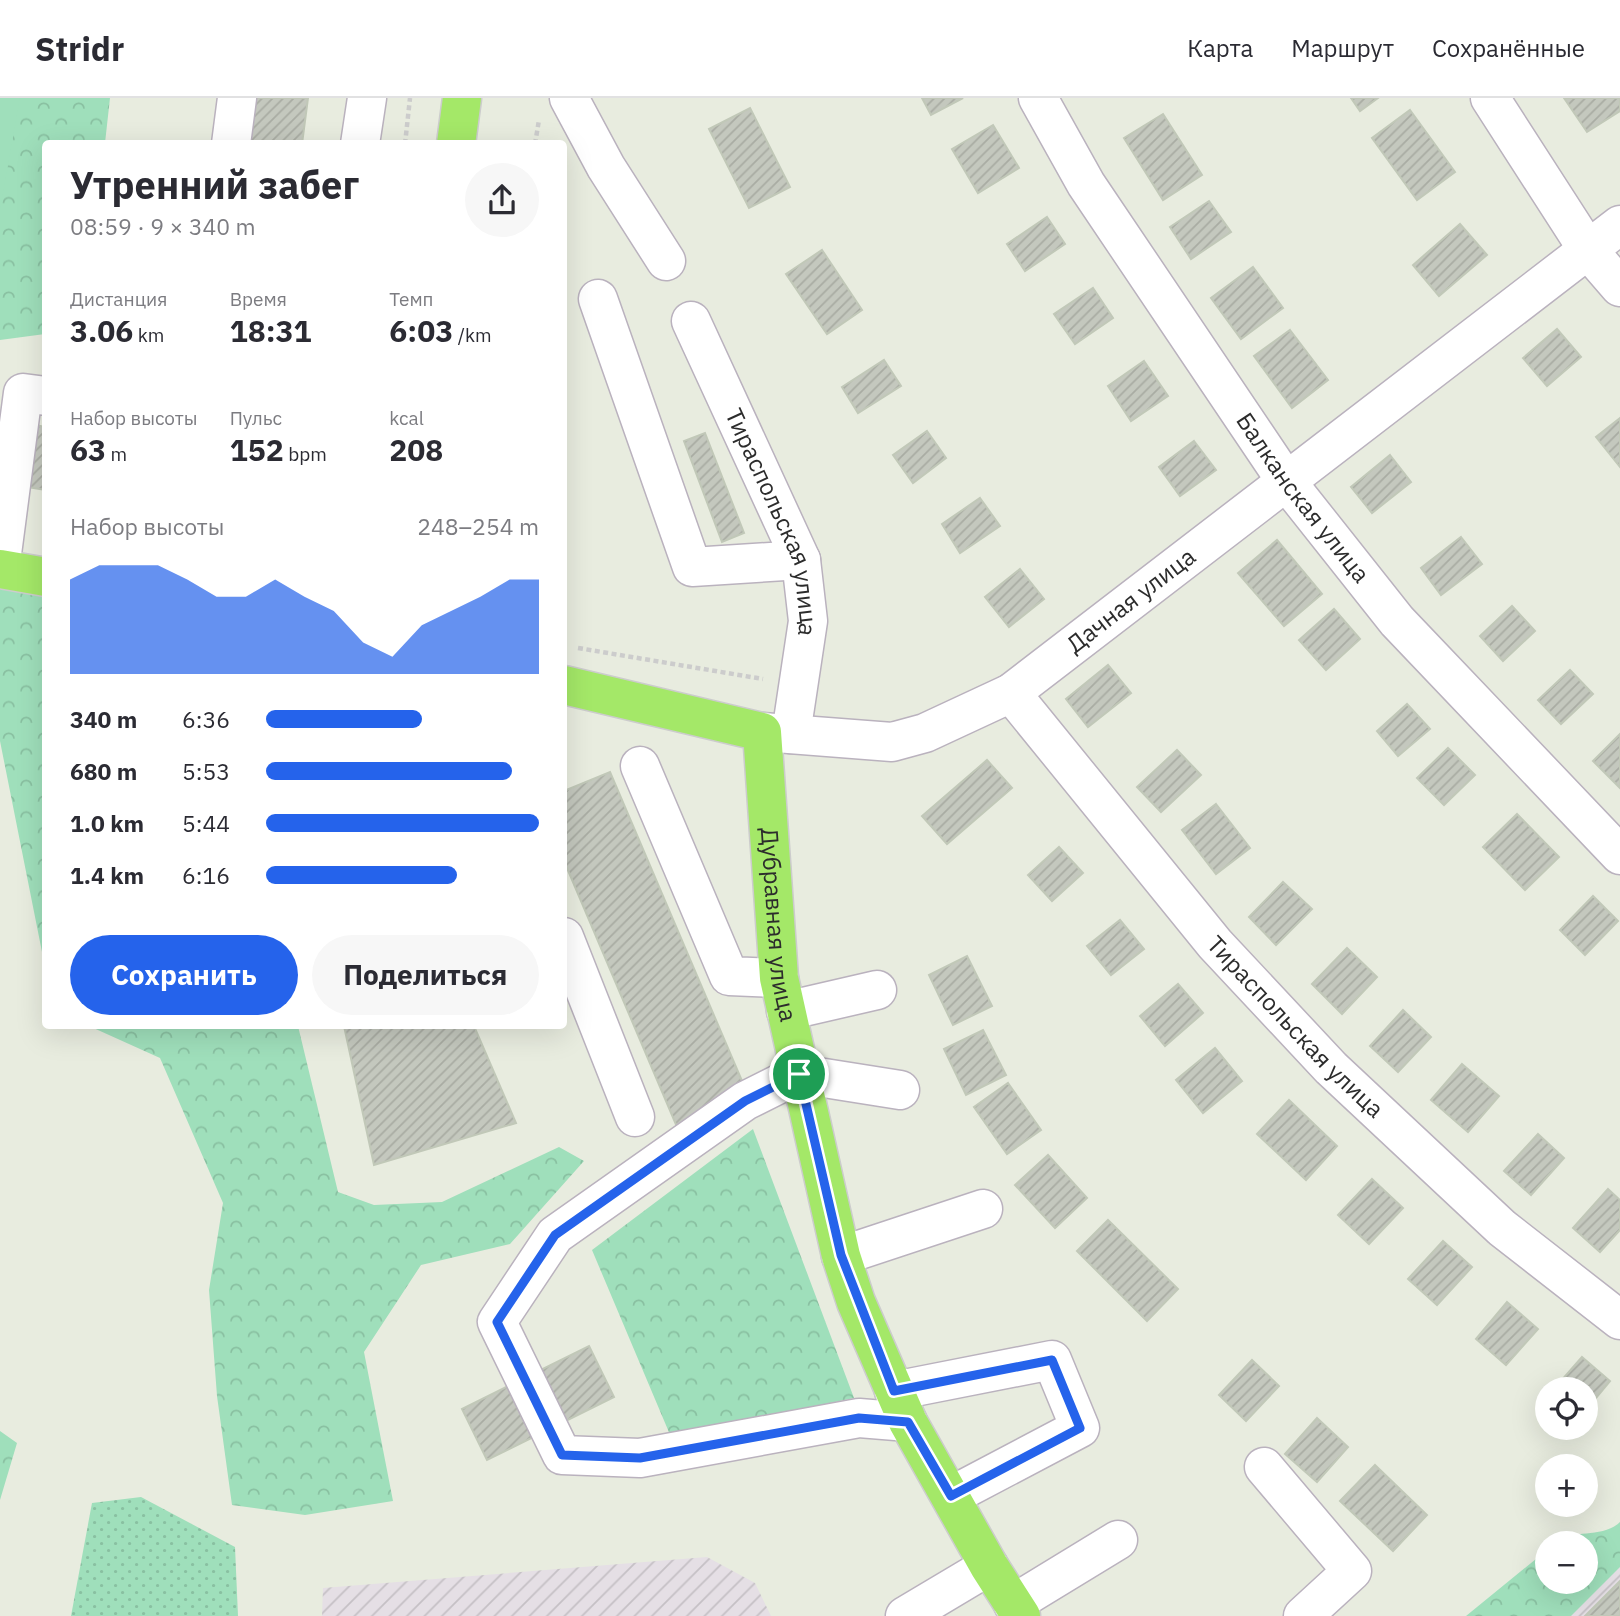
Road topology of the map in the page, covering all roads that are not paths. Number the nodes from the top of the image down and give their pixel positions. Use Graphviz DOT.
graph roads {
  1 [pos="237,98"];
  2 [pos="367,98"];
  3 [pos="462,98"];
  4 [pos="569,98"];
  5 [pos="1038,98"];
  6 [pos="1490,98"];
  7 [pos="232,140"];
  8 [pos="361,140"];
  9 [pos="457,140"];
  10 [pos="1620,225"];
  11 [pos="1588,250"];
  12 [pos="666,261"];
  13 [pos="1620,287"];
  14 [pos="598,299"];
  15 [pos="691,321"];
  16 [pos="42,395"];
  17 [pos="1286,481"];
  18 [pos="802,560"];
  19 [pos="0,569"];
  20 [pos="42,576"];
  21 [pos="567,686"];
  22 [pos="1011,693"];
  23 [pos="776,733"];
  24 [pos="640,766"];
  25 [pos="1620,855"];
  26 [pos="567,945"];
  27 [pos="877,990"];
  28 [pos="783,995"];
  29 [pos="799,1074"];
  30 [pos="900,1090"];
  31 [pos="635,1117"];
  32 [pos="983,1209"];
  33 [pos="841,1255"];
  34 [pos="1620,1320"];
  35 [pos="901,1406"];
  36 [pos="1264,1467"];
  37 [pos="951,1496"];
  38 [pos="1118,1540"];
  39 [pos="989,1566"];
  40 [pos="1017,1610"];
  41 [pos="905,1616"];
  42 [pos="1303,1616"];
  1 -- 7 [label="street"];
  2 -- 8 [label="street"];
  3 -- 9 [label="main road"];
  4 -- 12 [label="street"];
  5 -- 17 [label="street, Балканская улица"];
  6 -- 11 [label="street"];
  10 -- 11 [label="street, Дачная улица"];
  11 -- 13 [label="street"];
  11 -- 17 [label="street, Дачная улица"];
  14 -- 18 [label="street"];
  15 -- 18 [label="street, Тираспольская улица"];
  16 -- 19 [label="street"];
  17 -- 22 [label="street, Дачная улица"];
  17 -- 25 [label="street, Балканская улица"];
  18 -- 23 [label="street, Тираспольская улица"];
  19 -- 20 [label="main road"];
  21 -- 23 [label="main road, Дачная улица"];
  22 -- 23 [label="street, Дачная улица"];
  22 -- 34 [label="street, Тираспольская улица"];
  23 -- 28 [label="main road, Дубравная улица"];
  24 -- 28 [label="street"];
  26 -- 31 [label="street"];
  27 -- 28 [label="street"];
  28 -- 29 [label="main road, Дубравная улица"];
  29 -- 30 [label="street"];
  29 -- 33 [label="main road, Дубравная улица"];
  29 -- 35 [label="street"];
  32 -- 33 [label="street"];
  33 -- 35 [label="main road, Дубравная улица"];
  35 -- 37 [label="main road, Дубравная улица"];
  35 -- 37 [label="street"];
  36 -- 42 [label="street"];
  37 -- 39 [label="main road, Дубравная улица"];
  38 -- 40 [label="street"];
  39 -- 40 [label="main road, Дубравная улица"];
  39 -- 41 [label="street"];
}
